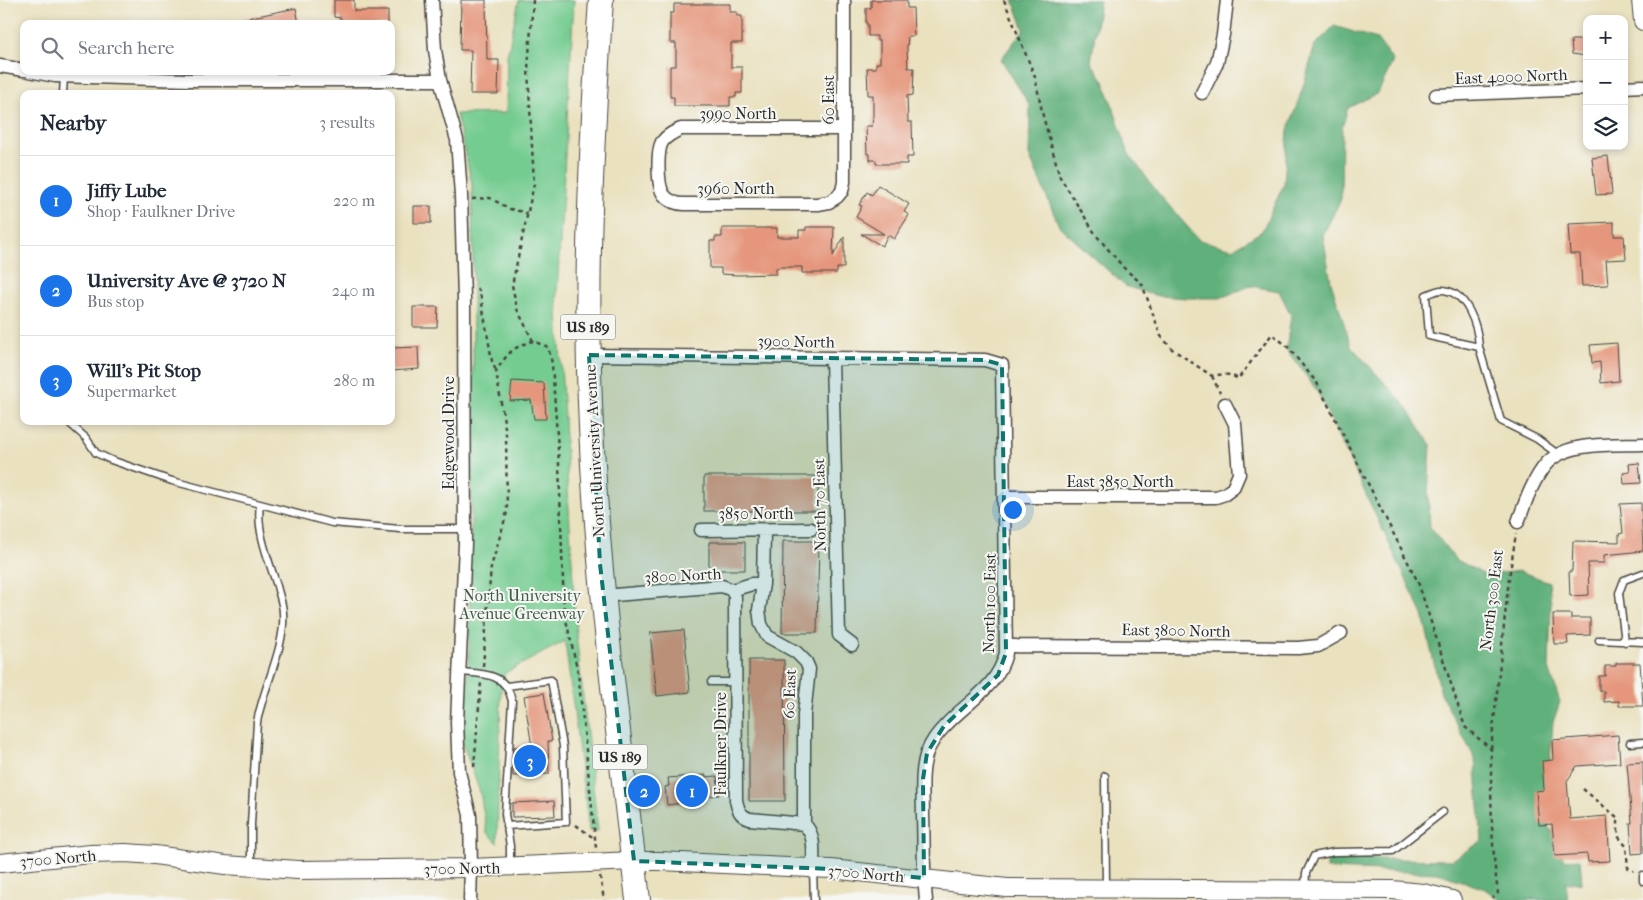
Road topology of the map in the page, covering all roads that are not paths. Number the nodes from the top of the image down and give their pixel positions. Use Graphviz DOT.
graph roads {
  1 [pos="432,0"];
  2 [pos="844,0"];
  3 [pos="1227,0"];
  4 [pos="1641,0"];
  5 [pos="602,1"];
  6 [pos="1643,21"];
  7 [pos="0,66"];
  8 [pos="20,69"];
  9 [pos="57,75"];
  10 [pos="64,76"];
  11 [pos="440,80"];
  12 [pos="1643,86"];
  13 [pos="1628,87"];
  14 [pos="1583,89"];
  15 [pos="63,90"];
  16 [pos="1202,93"];
  17 [pos="1436,95"];
  18 [pos="844,128"];
  19 [pos="659,168"];
  20 [pos="837,197"];
  21 [pos="1479,347"];
  22 [pos="589,355"];
  23 [pos="832,358"];
  24 [pos="1002,365"];
  25 [pos="1225,404"];
  26 [pos="71,425"];
  27 [pos="1643,444"];
  28 [pos="1560,456"];
  29 [pos="1005,497"];
  30 [pos="260,504"];
  31 [pos="1518,522"];
  32 [pos="464,529"];
  33 [pos="812,529"];
  34 [pos="701,530"];
  35 [pos="764,530"];
  36 [pos="1643,573"];
  37 [pos="763,584"];
  38 [pos="732,590"];
  39 [pos="603,596"];
  40 [pos="1341,633"];
  41 [pos="1599,640"];
  42 [pos="1625,642"];
  43 [pos="1643,642"];
  44 [pos="852,645"];
  45 [pos="1007,646"];
  46 [pos="459,672"];
  47 [pos="710,682"];
  48 [pos="736,682"];
  49 [pos="507,686"];
  50 [pos="1643,742"];
  51 [pos="1630,743"];
  52 [pos="1105,776"];
  53 [pos="1444,812"];
  54 [pos="804,824"];
  55 [pos="506,826"];
  56 [pos="634,861"];
  57 [pos="0,863"];
  58 [pos="510,866"];
  59 [pos="251,867"];
  60 [pos="471,868"];
  61 [pos="813,869"];
  62 [pos="1643,875"];
  63 [pos="924,878"];
  64 [pos="1643,881"];
  65 [pos="1106,889"];
  66 [pos="1149,894"];
  67 [pos="1305,895"];
  68 [pos="470,900"];
  69 [pos="638,900"];
  70 [pos="814,900"];
  71 [pos="926,900"];
  72 [pos="1452,900"];
  1 -- 11 [label="street, Edgewood Drive"];
  2 -- 18 [label="street, 60 East"];
  3 -- 16 [label="street"];
  4 -- 6 [label="main road"];
  5 -- 22 [label="highway, North University Avenue / US 189"];
  7 -- 8 [label="street"];
  9 -- 10 [label="street"];
  10 -- 11 [label="street"];
  10 -- 15 [label="lane"];
  11 -- 32 [label="street, Edgewood Drive"];
  12 -- 13 [label="street"];
  14 -- 17 [label="street, East 4000 North"];
  18 -- 19 [label="street, 3990 North"];
  18 -- 20 [label="street, 60 East"];
  19 -- 20 [label="street, 3960 North"];
  21 -- 21 [label="lane"];
  21 -- 28 [label="lane"];
  22 -- 23 [label="street, 3900 North"];
  22 -- 39 [label="highway, North University Avenue / US 189"];
  23 -- 24 [label="street, 3900 North"];
  23 -- 44 [label="street, North 70 East"];
  24 -- 29 [label="street, North 100 East"];
  25 -- 29 [label="street, East 3850 North"];
  26 -- 30 [label="lane"];
  27 -- 28 [label="street"];
  28 -- 31 [label="street"];
  29 -- 45 [label="street, North 100 East"];
  30 -- 32 [label="lane"];
  30 -- 59 [label="lane"];
  32 -- 46 [label="street, Edgewood Drive"];
  33 -- 35 [label="street, 3850 North"];
  34 -- 35 [label="street, 3850 North"];
  35 -- 37 [label="street, 60 East"];
  36 -- 42 [label="lane"];
  37 -- 38 [label="street, 3800 North"];
  37 -- 54 [label="street, 60 East"];
  38 -- 39 [label="street, 3800 North"];
  38 -- 48 [label="street, Faulkner Drive"];
  39 -- 56 [label="highway, North University Avenue / US 189"];
  40 -- 45 [label="street, East 3800 North"];
  41 -- 42 [label="lane"];
  42 -- 43 [label="lane"];
  45 -- 63 [label="street, North 100 East"];
  46 -- 49 [label="lane"];
  46 -- 60 [label="street, Edgewood Drive"];
  47 -- 48 [label="lane"];
  48 -- 54 [label="street, Faulkner Drive"];
  49 -- 55 [label="lane"];
  49 -- 55 [label="lane"];
  50 -- 51 [label="lane"];
  52 -- 65 [label="lane"];
  53 -- 67 [label="lane"];
  54 -- 61 [label="street"];
  55 -- 58 [label="lane"];
  56 -- 58 [label="main road, 3700 North"];
  56 -- 61 [label="main road, 3700 North"];
  56 -- 69 [label="highway, North University Avenue / US 189"];
  57 -- 59 [label="main road, 3700 North"];
  58 -- 60 [label="main road, 3700 North"];
  59 -- 60 [label="main road, 3700 North"];
  60 -- 68 [label="street, Edgewood Drive"];
  61 -- 63 [label="main road, 3700 North"];
  61 -- 70 [label="lane"];
  62 -- 64 [label="lane"];
  63 -- 65 [label="main road, 3700 North"];
  63 -- 71 [label="street, North 100 East"];
  65 -- 66 [label="main road, 3700 North"];
  66 -- 67 [label="main road, 3700 North"];
  67 -- 72 [label="main road, 3700 North"];
}
